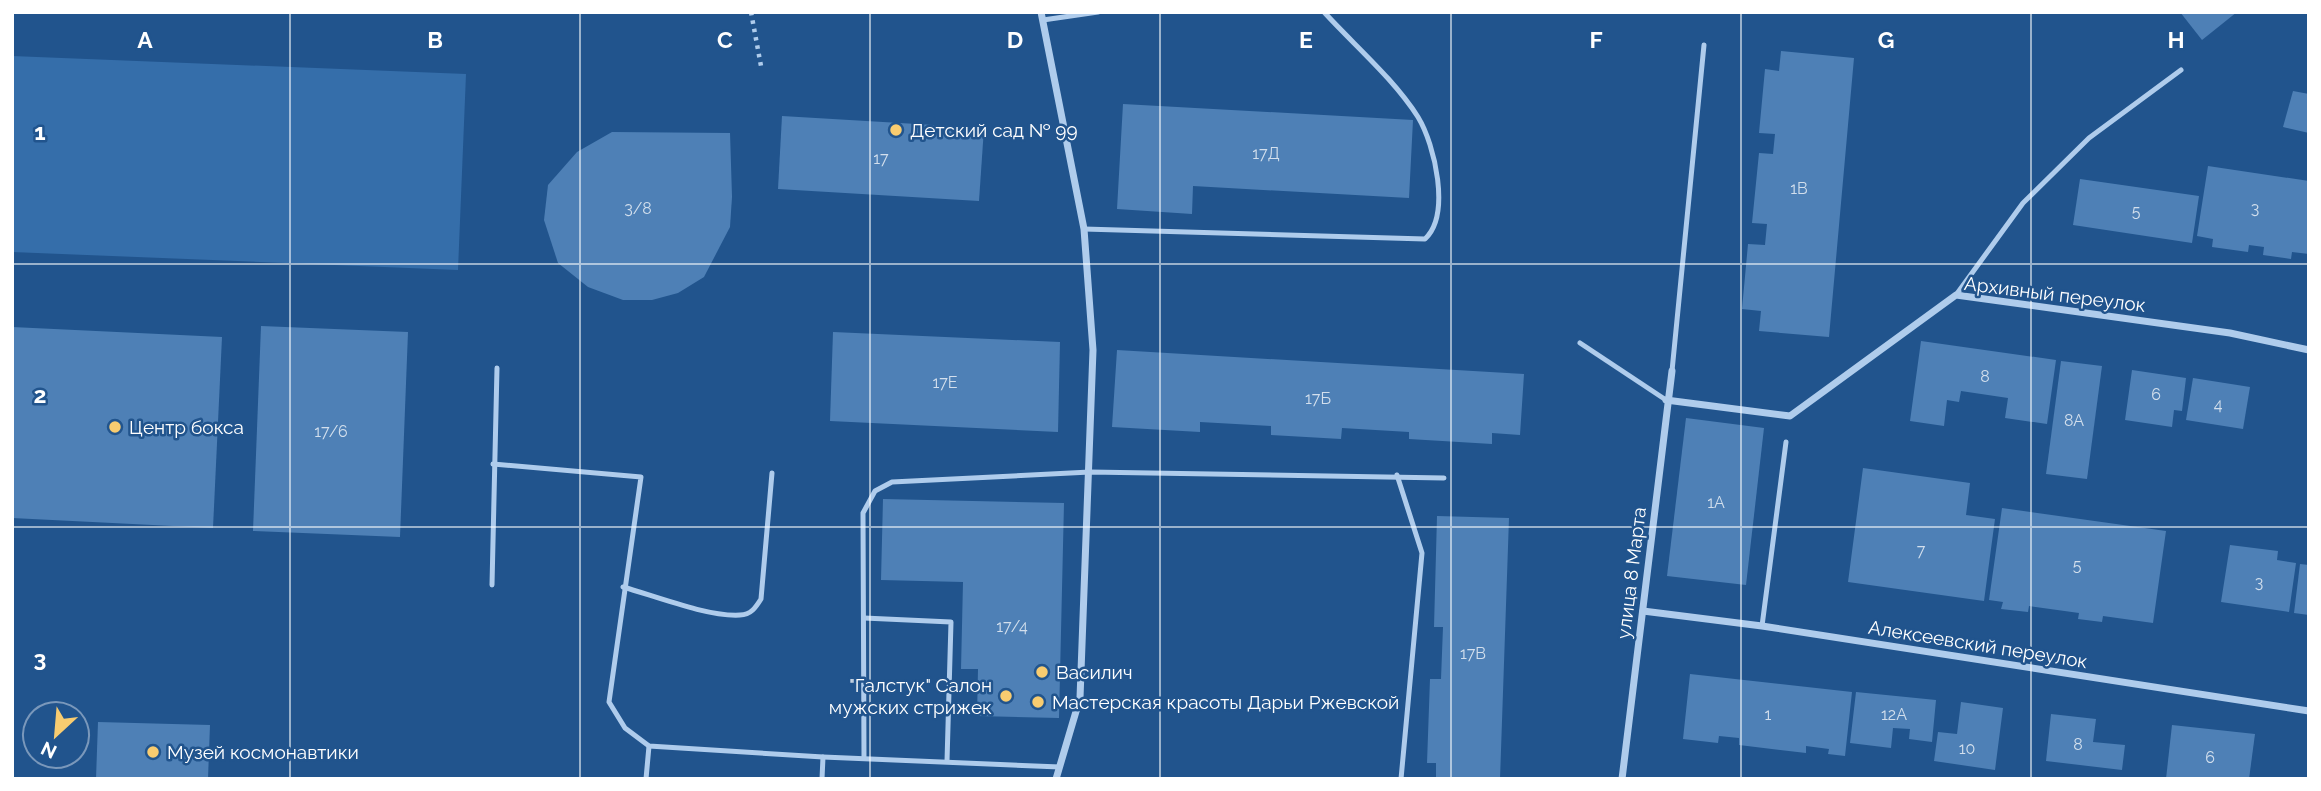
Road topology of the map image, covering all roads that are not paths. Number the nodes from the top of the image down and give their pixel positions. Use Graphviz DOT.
graph roads {
  1 [pos="1098,12"];
  2 [pos="1324,12"];
  3 [pos="1042,16"];
  4 [pos="1704,45"];
  5 [pos="2181,70"];
  6 [pos="1084,229"];
  7 [pos="1956,295"];
  8 [pos="1580,343"];
  9 [pos="2309,349"];
  10 [pos="497,368"];
  11 [pos="1672,371"];
  12 [pos="1666,400"];
  13 [pos="1786,442"];
  14 [pos="493,464"];
  15 [pos="1090,472"];
  16 [pos="772,473"];
  17 [pos="1397,475"];
  18 [pos="1444,478"];
  19 [pos="492,584"];
  20 [pos="623,587"];
  21 [pos="1643,611"];
  22 [pos="864,618"];
  23 [pos="1762,626"];
  24 [pos="2309,711"];
  25 [pos="649,746"];
  26 [pos="822,757"];
  27 [pos="864,758"];
  28 [pos="947,761"];
  29 [pos="1060,767"];
  30 [pos="646,779"];
  31 [pos="822,779"];
  32 [pos="1056,779"];
  33 [pos="1401,779"];
  34 [pos="1622,779"];
  1 -- 3 [label="lane"];
  2 -- 6 [label="lane"];
  3 -- 6 [label="street"];
  4 -- 11 [label="lane"];
  5 -- 7 [label="lane"];
  6 -- 15 [label="street"];
  7 -- 9 [label="street, Архивный переулок"];
  7 -- 12 [label="street, Архивный переулок"];
  8 -- 12 [label="lane"];
  10 -- 14 [label="lane"];
  11 -- 12 [label="street, улица 8 Марта"];
  12 -- 21 [label="street, улица 8 Марта"];
  13 -- 23 [label="lane"];
  14 -- 19 [label="lane"];
  14 -- 20 [label="lane"];
  15 -- 17 [label="lane"];
  15 -- 22 [label="lane"];
  15 -- 29 [label="street"];
  16 -- 20 [label="lane"];
  17 -- 18 [label="lane"];
  17 -- 33 [label="lane"];
  20 -- 25 [label="lane"];
  21 -- 23 [label="street, Алексеевский переулок"];
  21 -- 34 [label="street, улица 8 Марта"];
  22 -- 27 [label="lane"];
  22 -- 28 [label="lane"];
  23 -- 24 [label="street, Алексеевский переулок"];
  25 -- 26 [label="lane"];
  25 -- 30 [label="lane"];
  26 -- 27 [label="lane"];
  26 -- 31 [label="lane"];
  27 -- 28 [label="lane"];
  28 -- 29 [label="lane"];
  29 -- 32 [label="street"];
}
